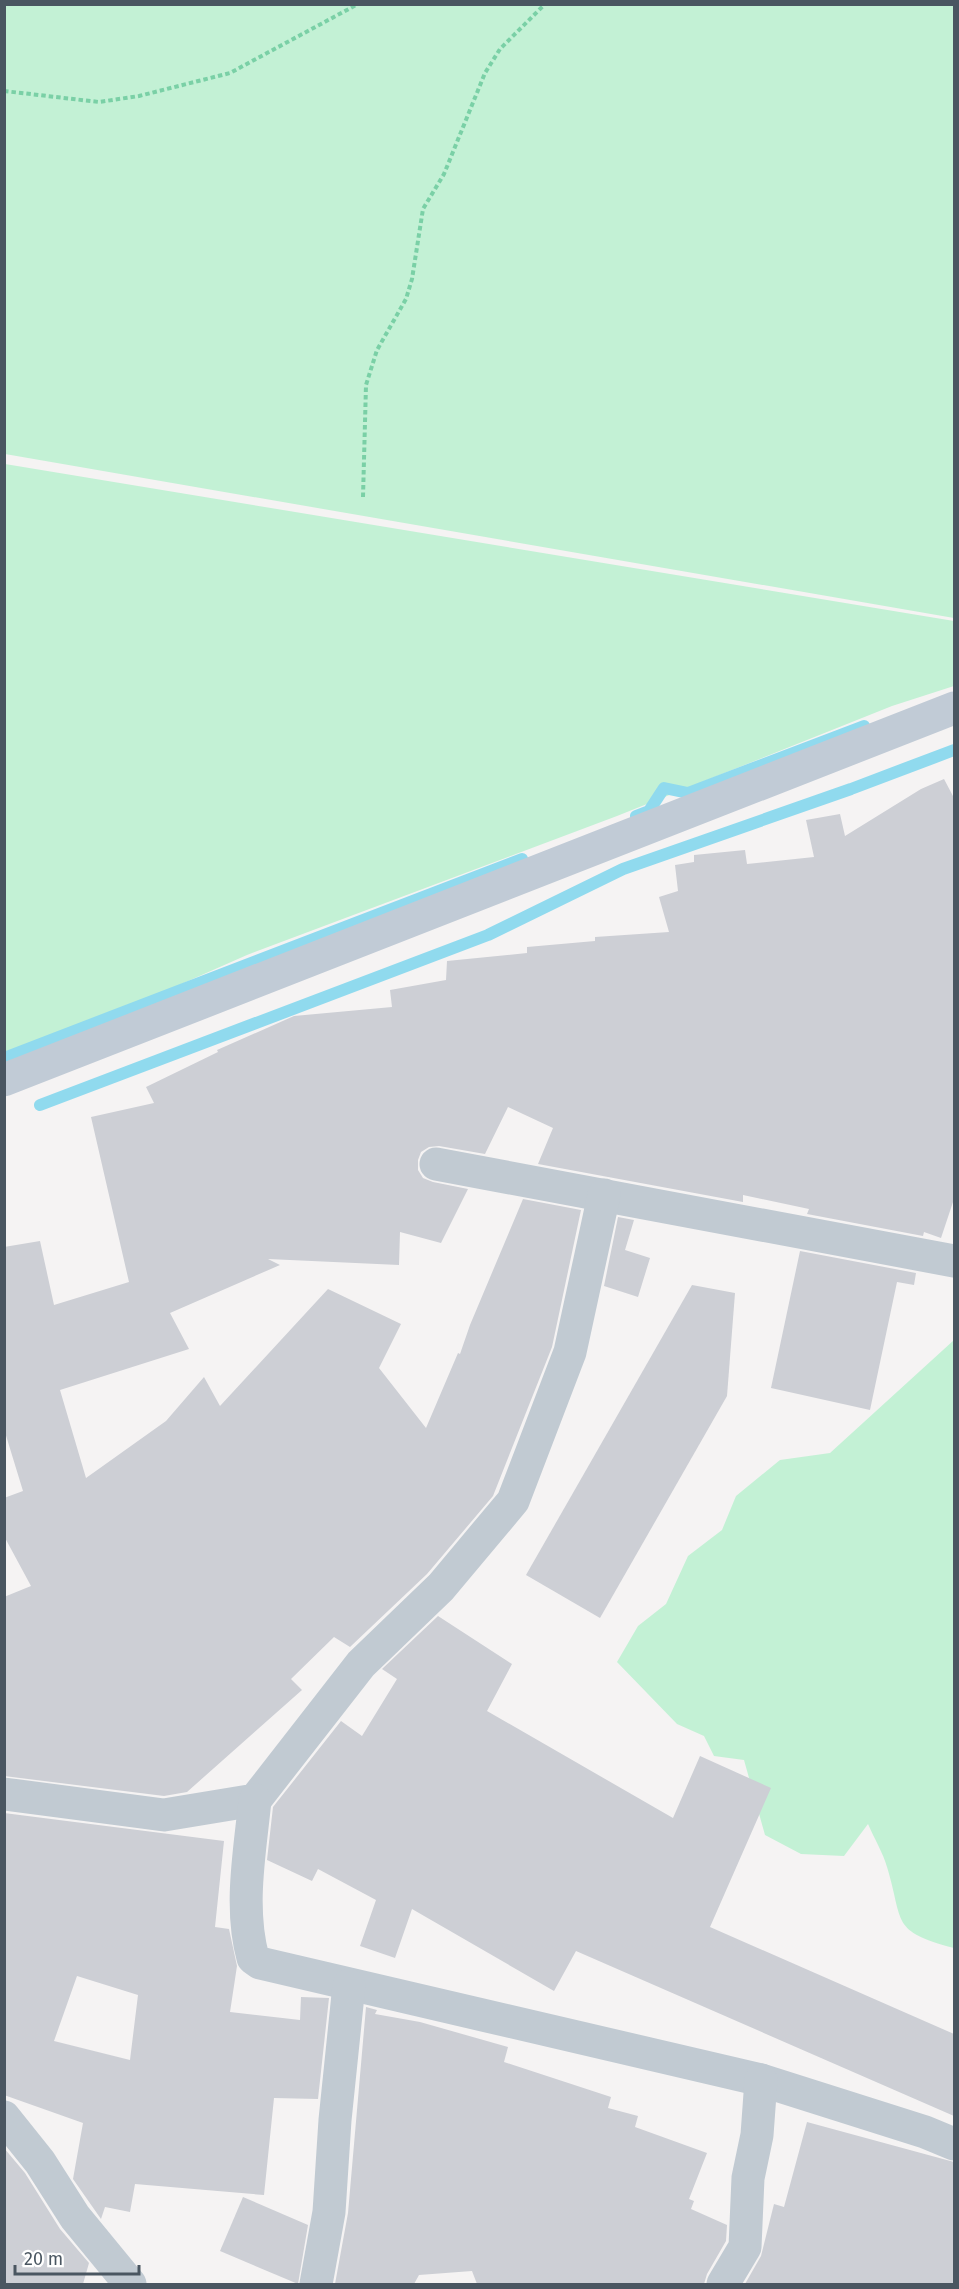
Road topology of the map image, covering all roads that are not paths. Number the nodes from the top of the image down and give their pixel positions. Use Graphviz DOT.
graph roads {
  1 [pos="954,708"];
  2 [pos="4,1080"];
  3 [pos="436,1164"];
  4 [pos="604,1195"];
  5 [pos="954,1261"];
  6 [pos="4,1794"];
  7 [pos="255,1800"];
  8 [pos="349,1985"];
  9 [pos="761,2080"];
  10 [pos="4,2116"];
  11 [pos="954,2144"];
  12 [pos="130,2284"];
  13 [pos="315,2284"];
  14 [pos="723,2284"];
  1 -- 2 [label="street"];
  3 -- 4 [label="street"];
  4 -- 5 [label="street"];
  4 -- 7 [label="street"];
  6 -- 7 [label="street"];
  7 -- 8 [label="street"];
  8 -- 9 [label="street"];
  8 -- 13 [label="street"];
  9 -- 11 [label="street"];
  9 -- 14 [label="street"];
  10 -- 12 [label="street"];
}
